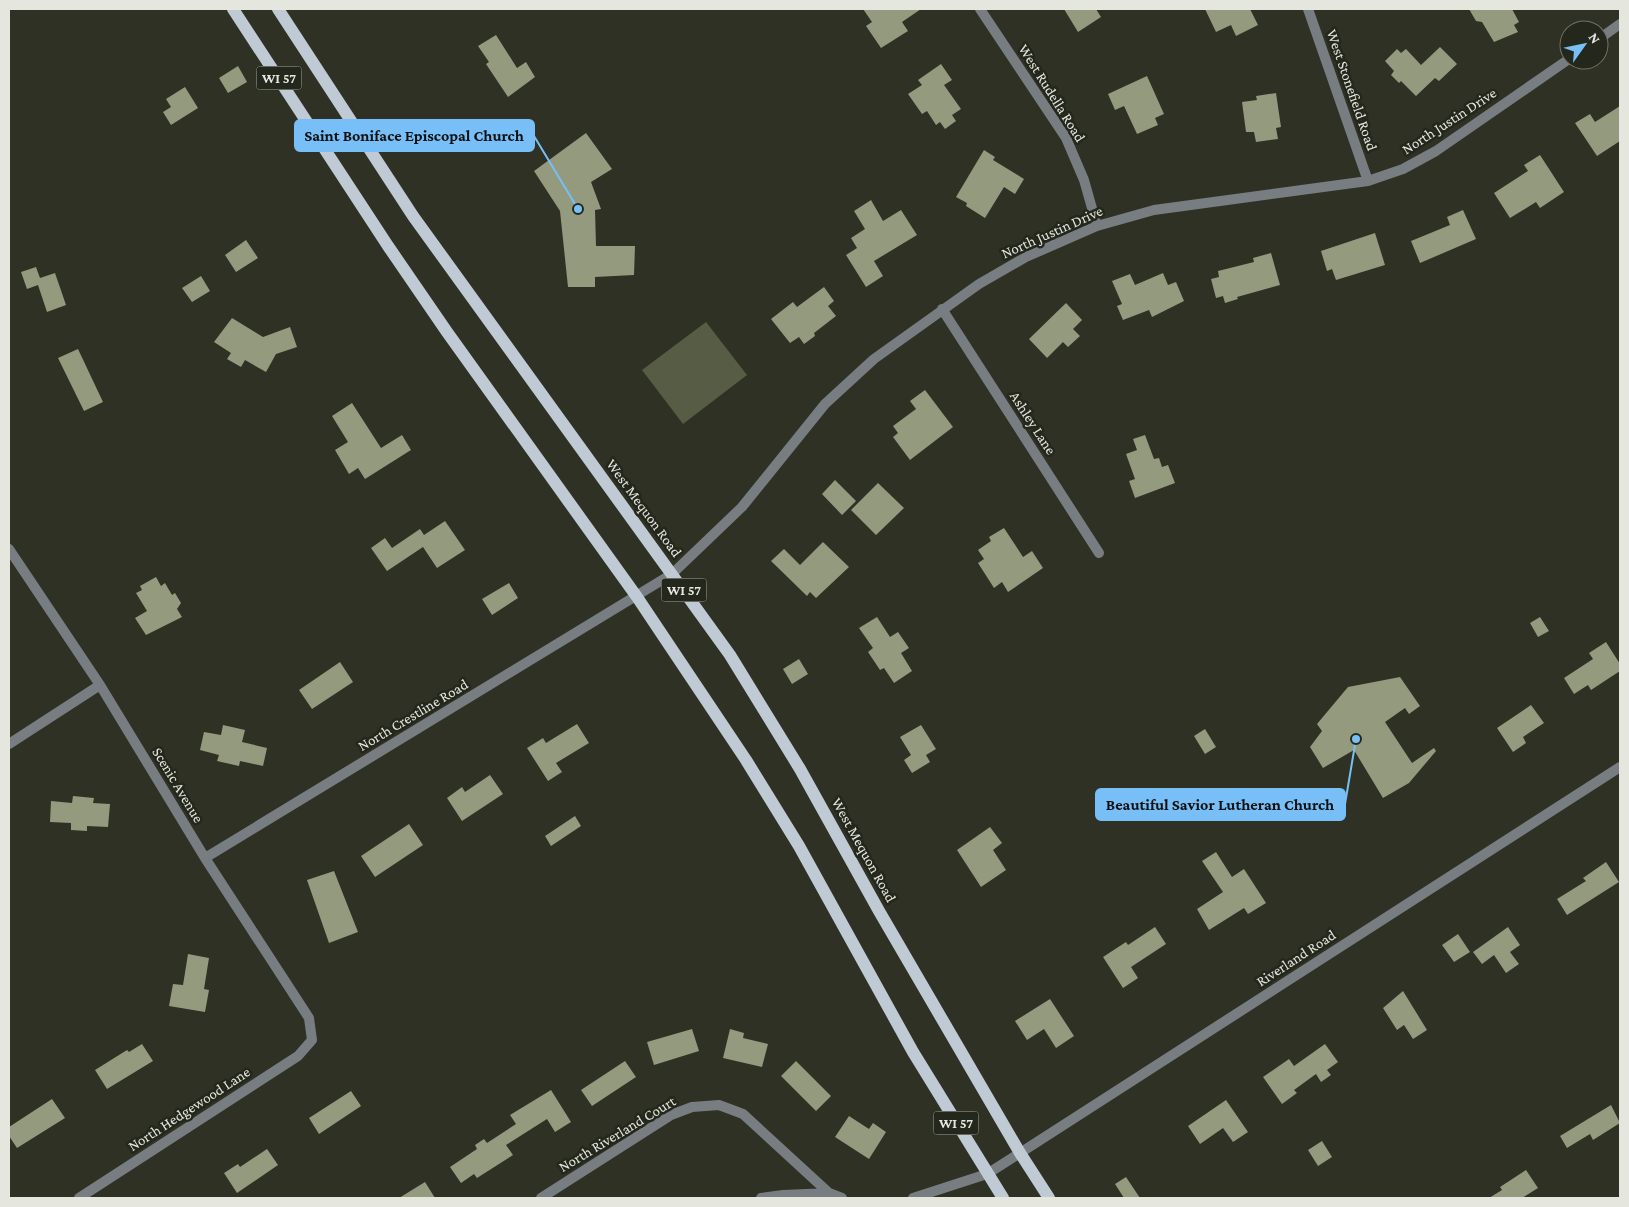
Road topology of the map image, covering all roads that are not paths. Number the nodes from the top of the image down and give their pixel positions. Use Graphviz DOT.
graph roads {
  1 [pos="233,9"];
  2 [pos="278,9"];
  3 [pos="980,9"];
  4 [pos="1308,9"];
  5 [pos="1620,24"];
  6 [pos="1609,32"];
  7 [pos="1559,67"];
  8 [pos="1368,181"];
  9 [pos="1097,226"];
  10 [pos="942,309"];
  11 [pos="9,550"];
  12 [pos="1099,553"];
  13 [pos="672,574"];
  14 [pos="637,597"];
  15 [pos="100,685"];
  16 [pos="9,744"];
  17 [pos="1620,767"];
  18 [pos="205,858"];
  19 [pos="312,1040"];
  20 [pos="1020,1153"];
  21 [pos="987,1174"];
  22 [pos="829,1193"];
  23 [pos="79,1198"];
  24 [pos="542,1198"];
  25 [pos="760,1198"];
  26 [pos="842,1198"];
  27 [pos="913,1198"];
  28 [pos="1003,1198"];
  29 [pos="1049,1198"];
  1 -- 14 [label="main road, WI 57"];
  2 -- 13 [label="main road, West Mequon Road / WI 57"];
  3 -- 9 [label="street, West Rudella Road"];
  4 -- 8 [label="street, West Stonefield Road"];
  5 -- 6 [label="street"];
  7 -- 8 [label="street, North Justin Drive"];
  8 -- 9 [label="street, North Justin Drive"];
  9 -- 10 [label="street, North Justin Drive"];
  10 -- 12 [label="street, Ashley Lane"];
  10 -- 13 [label="street, North Justin Drive"];
  11 -- 15 [label="street, Scenic Avenue"];
  13 -- 14 [label="street, North Justin Drive"];
  13 -- 20 [label="main road, West Mequon Road / WI 57"];
  14 -- 18 [label="street, North Crestline Road"];
  14 -- 21 [label="main road, WI 57"];
  15 -- 16 [label="street"];
  15 -- 18 [label="street, Scenic Avenue"];
  17 -- 20 [label="street, Riverland Road"];
  18 -- 19 [label="street, Scenic Avenue"];
  19 -- 23 [label="street, North Hedgewood Lane"];
  20 -- 21 [label="street, Riverland Road"];
  20 -- 29 [label="main road, West Mequon Road / WI 57"];
  21 -- 27 [label="street"];
  21 -- 28 [label="main road, WI 57"];
  22 -- 24 [label="street, North Riverland Court"];
  22 -- 25 [label="street, North Riverland Court"];
  22 -- 26 [label="street, North Riverland Court"];
}
